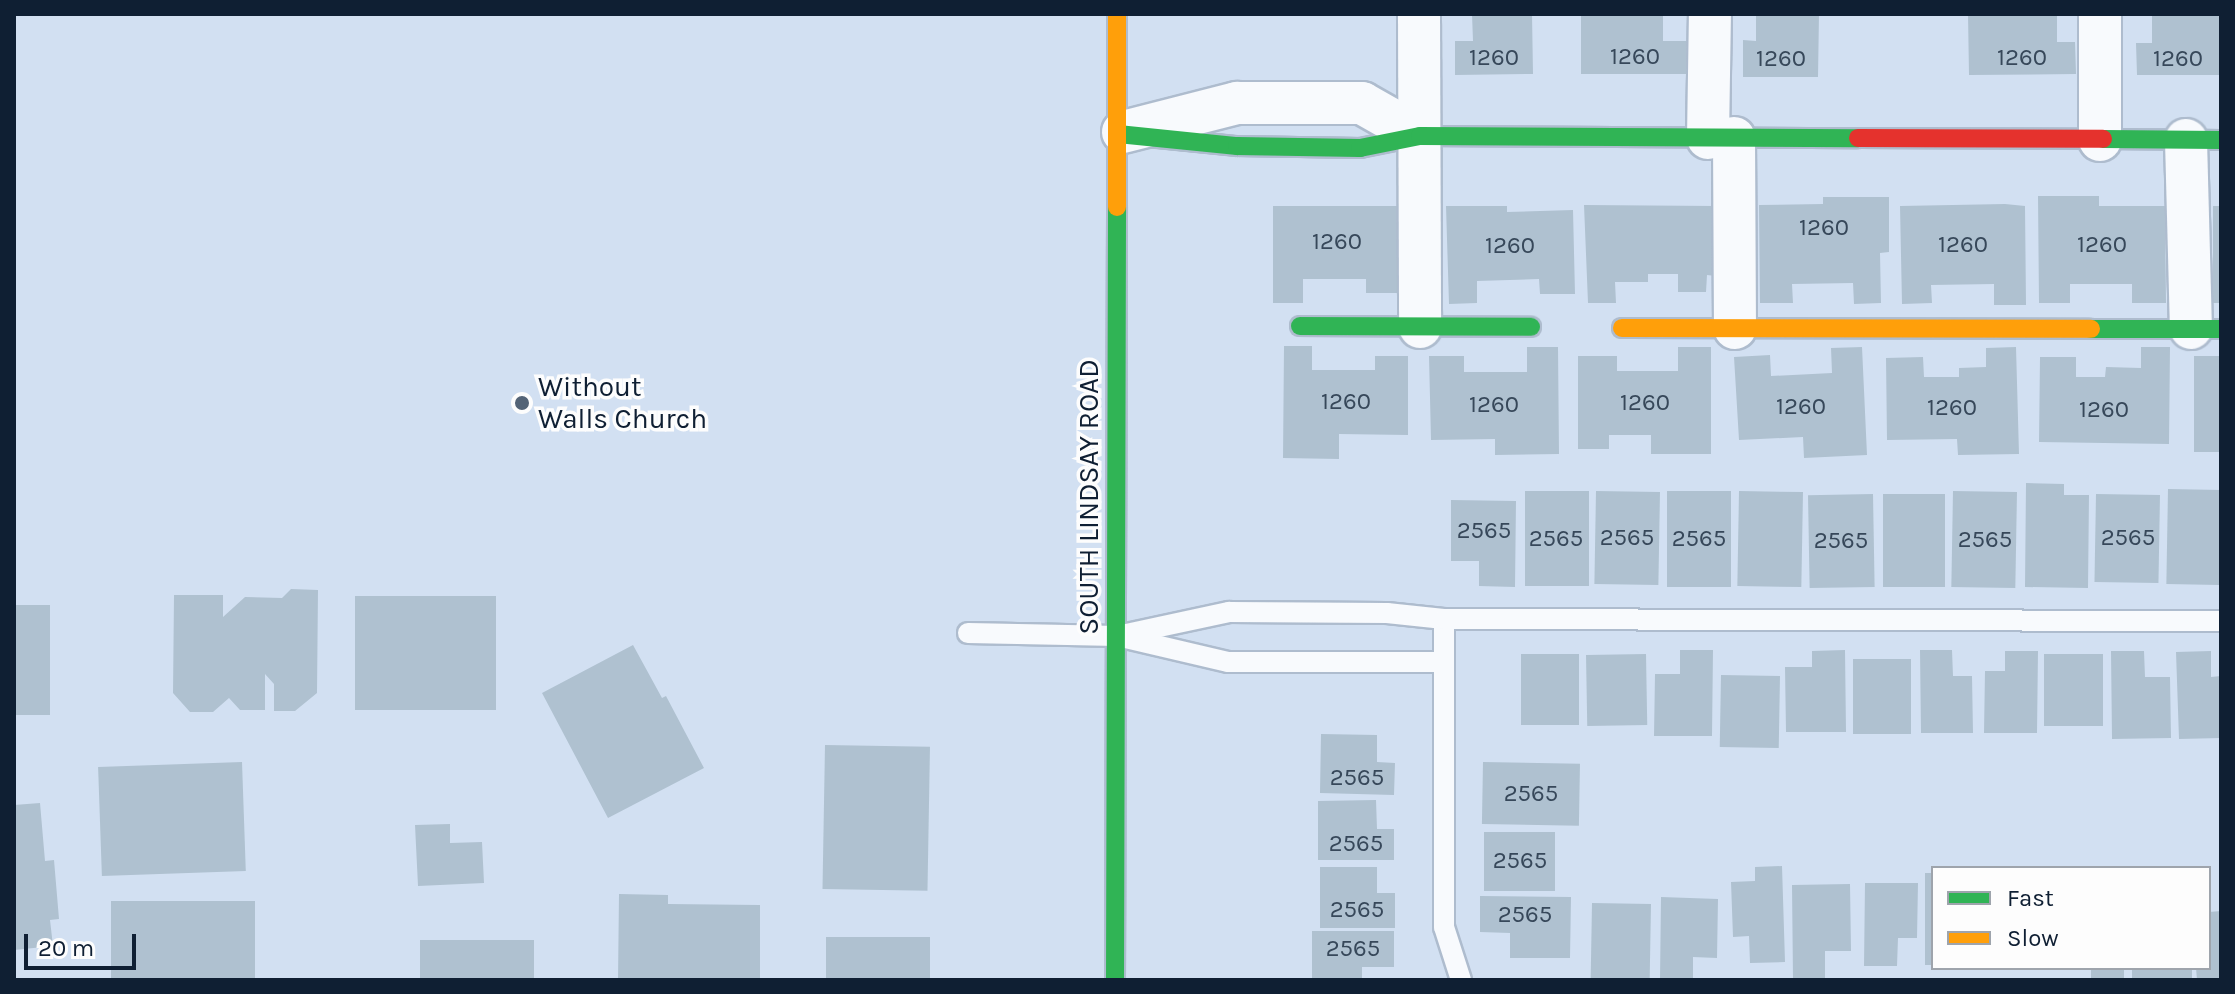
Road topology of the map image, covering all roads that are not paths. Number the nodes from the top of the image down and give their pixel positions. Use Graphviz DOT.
graph roads {
  1 [pos="1117,14"];
  2 [pos="1419,14"];
  3 [pos="1710,14"];
  4 [pos="2100,14"];
  5 [pos="1320,103"];
  6 [pos="1118,134"];
  7 [pos="1420,136"];
  8 [pos="1721,138"];
  9 [pos="2100,140"];
  10 [pos="2204,140"];
  11 [pos="1320,147"];
  12 [pos="1300,326"];
  13 [pos="1420,327"];
  14 [pos="1531,327"];
  15 [pos="1622,328"];
  16 [pos="1735,328"];
  17 [pos="2206,329"];
  18 [pos="1444,619"];
  19 [pos="2221,621"];
  20 [pos="968,633"];
  21 [pos="1117,636"];
  22 [pos="1443,662"];
  23 [pos="1115,980"];
  24 [pos="1461,980"];
  1 -- 6 [label="street, SOUTH LINDSAY ROAD"];
  2 -- 7 [label="street"];
  3 -- 8 [label="street"];
  4 -- 9 [label="street"];
  5 -- 6 [label="street"];
  5 -- 7 [label="street"];
  5 -- 11 [label="street"];
  6 -- 11 [label="street"];
  6 -- 21 [label="street, SOUTH LINDSAY ROAD"];
  7 -- 8 [label="street"];
  7 -- 11 [label="street"];
  7 -- 13 [label="street"];
  8 -- 9 [label="street"];
  8 -- 16 [label="street"];
  9 -- 10 [label="street"];
  10 -- 17 [label="street"];
  12 -- 13 [label="street"];
  13 -- 14 [label="street"];
  15 -- 16 [label="street"];
  16 -- 17 [label="street"];
  18 -- 19 [label="lane"];
  18 -- 21 [label="lane"];
  18 -- 22 [label="lane"];
  20 -- 21 [label="lane"];
  21 -- 22 [label="lane"];
  21 -- 23 [label="street, SOUTH LINDSAY ROAD"];
  22 -- 24 [label="lane"];
}
